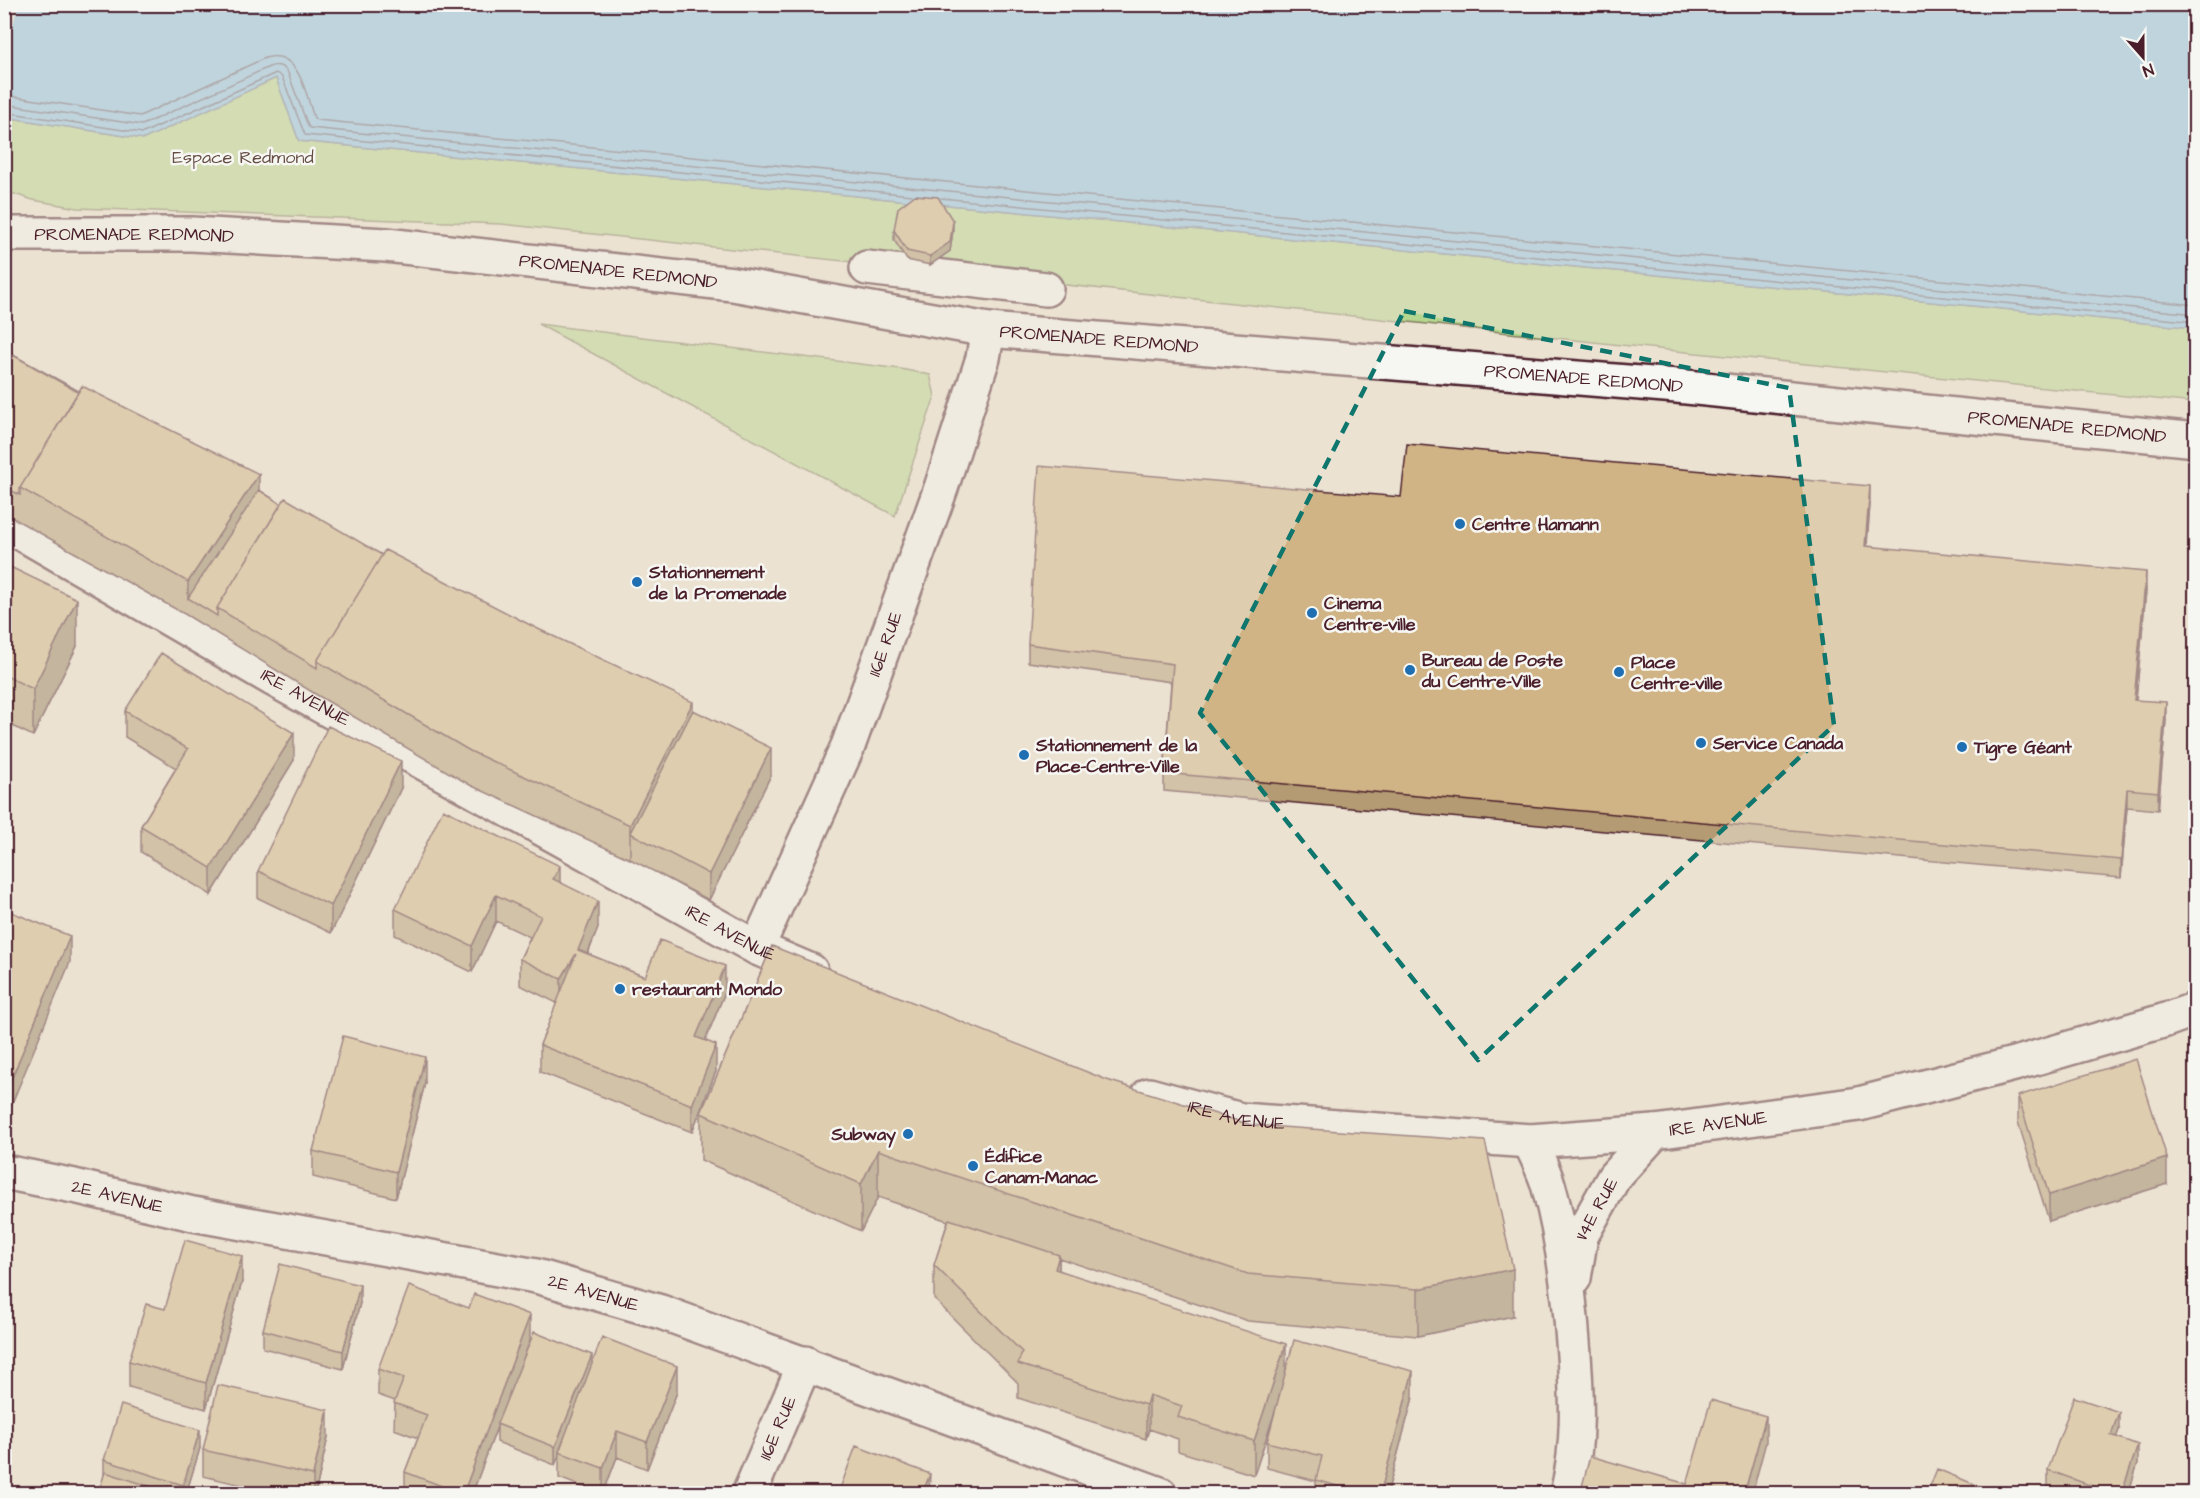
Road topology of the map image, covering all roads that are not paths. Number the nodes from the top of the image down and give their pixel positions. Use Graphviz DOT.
graph roads {
  1 [pos="4,234"];
  2 [pos="867,268"];
  3 [pos="1046,289"];
  4 [pos="988,330"];
  5 [pos="2196,440"];
  6 [pos="4,523"];
  7 [pos="757,948"];
  8 [pos="842,985"];
  9 [pos="2196,1010"];
  10 [pos="1123,1088"];
  11 [pos="1655,1132"];
  12 [pos="1530,1141"];
  13 [pos="4,1172"];
  14 [pos="1570,1303"];
  15 [pos="805,1363"];
  16 [pos="1159,1493"];
  17 [pos="749,1494"];
  18 [pos="1567,1494"];
  1 -- 4 [label="street, PROMENADE REDMOND"];
  2 -- 3 [label="street"];
  4 -- 5 [label="street, PROMENADE REDMOND"];
  4 -- 7 [label="street, 116E RUE"];
  6 -- 7 [label="street, 1RE AVENUE"];
  7 -- 8 [label="street, 1RE AVENUE"];
  9 -- 11 [label="street, 1RE AVENUE"];
  10 -- 12 [label="street, 1RE AVENUE"];
  11 -- 12 [label="street, 1RE AVENUE"];
  11 -- 14 [label="street, 114E RUE"];
  12 -- 14 [label="street, 114E RUE"];
  13 -- 15 [label="street, 2E AVENUE"];
  14 -- 18 [label="street, 114E RUE"];
  15 -- 16 [label="street, 2E AVENUE"];
  15 -- 17 [label="street, 116E RUE"];
}
